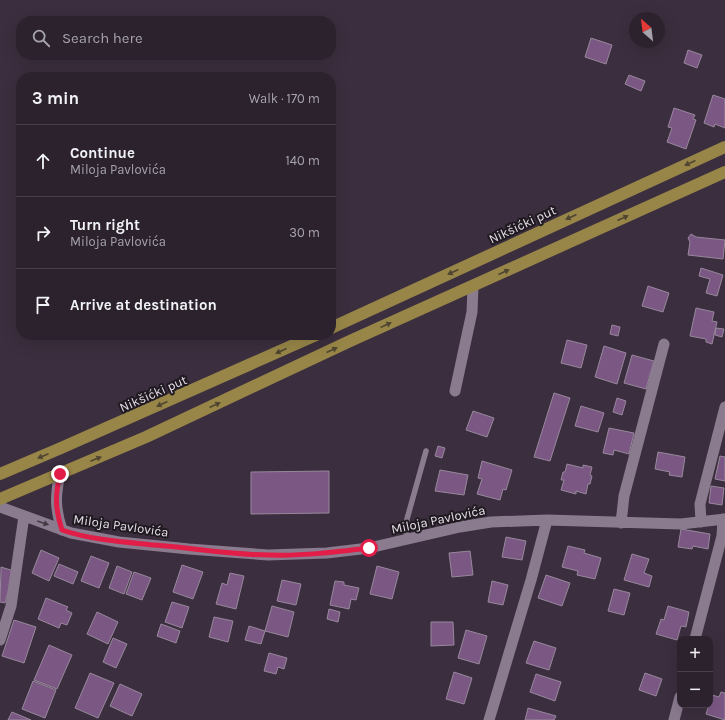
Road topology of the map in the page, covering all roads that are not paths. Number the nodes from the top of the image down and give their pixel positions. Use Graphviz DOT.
graph roads {
  1 [pos="725,147"];
  2 [pos="725,172"];
  3 [pos="473,286"];
  4 [pos="343,322"];
  5 [pos="336,326"];
  6 [pos="305,340"];
  7 [pos="350,341"];
  8 [pos="664,344"];
  9 [pos="455,391"];
  10 [pos="725,407"];
  11 [pos="426,451"];
  12 [pos="0,474"];
  13 [pos="60,474"];
  14 [pos="0,499"];
  15 [pos="0,507"];
  16 [pos="24,516"];
  17 [pos="724,519"];
  18 [pos="547,520"];
  19 [pos="701,522"];
  20 [pos="621,523"];
  21 [pos="62,530"];
  22 [pos="407,540"];
  23 [pos="696,636"];
  24 [pos="0,640"];
  25 [pos="677,708"];
  26 [pos="489,720"];
  27 [pos="674,720"];
  1 -- 4 [label="main road, Nikšićki put, one-way"];
  3 -- 2 [label="main road, one-way"];
  7 -- 3 [label="main road, one-way"];
  3 -- 9 [label="street"];
  4 -- 5 [label="main road, Nikšićki put"];
  4 -- 7 [label="main road"];
  6 -- 12 [label="main road, Nikšićki put, one-way"];
  13 -- 7 [label="main road, one-way"];
  8 -- 20 [label="street"];
  10 -- 19 [label="street"];
  11 -- 22 [label="lane"];
  13 -- 14 [label="main road"];
  13 -- 21 [label="street, Miloja Pavlovića"];
  15 -- 16 [label="street, Miloja Pavlovića"];
  16 -- 21 [label="street, Miloja Pavlovića, one-way"];
  16 -- 24 [label="street"];
  17 -- 19 [label="street, Miloja Pavlovića"];
  17 -- 23 [label="street"];
  18 -- 20 [label="street, Miloja Pavlovića"];
  18 -- 22 [label="street, Miloja Pavlovića"];
  18 -- 26 [label="street"];
  19 -- 20 [label="street, Miloja Pavlovića"];
  21 -- 22 [label="street, Miloja Pavlovića"];
  25 -- 27 [label="street"];
}
